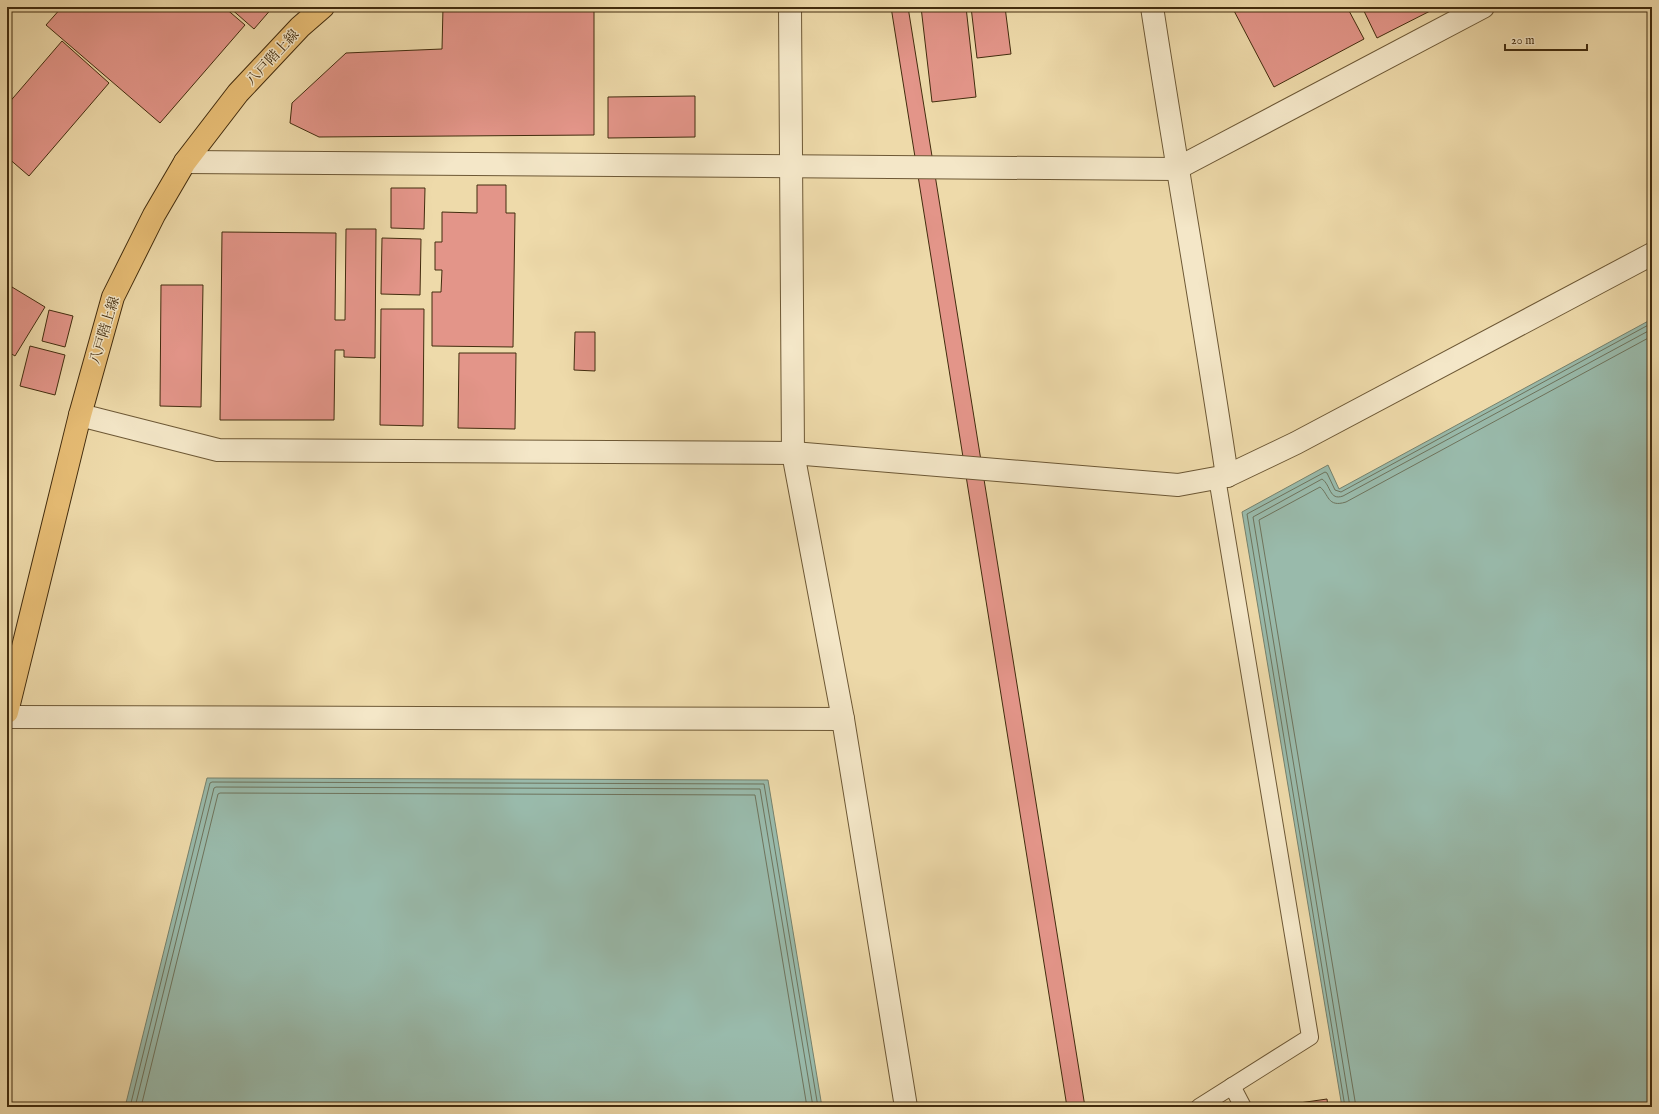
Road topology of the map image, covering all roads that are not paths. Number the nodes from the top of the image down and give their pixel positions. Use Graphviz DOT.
graph roads {
  1 [pos="323,7"];
  2 [pos="790,7"];
  3 [pos="1152,7"];
  4 [pos="1483,7"];
  5 [pos="185,162"];
  6 [pos="790,165"];
  7 [pos="1176,169"];
  8 [pos="1652,254"];
  9 [pos="80,414"];
  10 [pos="793,453"];
  11 [pos="1222,477"];
  12 [pos="14,655"];
  13 [pos="7,712"];
  14 [pos="7,717"];
  15 [pos="843,719"];
  16 [pos="1232,1086"];
  17 [pos="906,1107"];
  18 [pos="1199,1107"];
  19 [pos="1243,1107"];
  1 -- 5 [label="main road, 八戸階上線"];
  2 -- 6 [label="street"];
  3 -- 7 [label="street"];
  4 -- 7 [label="street"];
  5 -- 6 [label="street"];
  5 -- 9 [label="main road, 八戸階上線"];
  6 -- 7 [label="street"];
  6 -- 10 [label="street"];
  7 -- 11 [label="street"];
  8 -- 11 [label="street"];
  9 -- 10 [label="street"];
  9 -- 12 [label="main road, 八戸階上線"];
  10 -- 11 [label="street"];
  10 -- 15 [label="street"];
  11 -- 16 [label="lane"];
  12 -- 13 [label="main road, 八戸階上線"];
  14 -- 15 [label="street"];
  15 -- 17 [label="street"];
  16 -- 18 [label="lane"];
  16 -- 19 [label="lane"];
}
